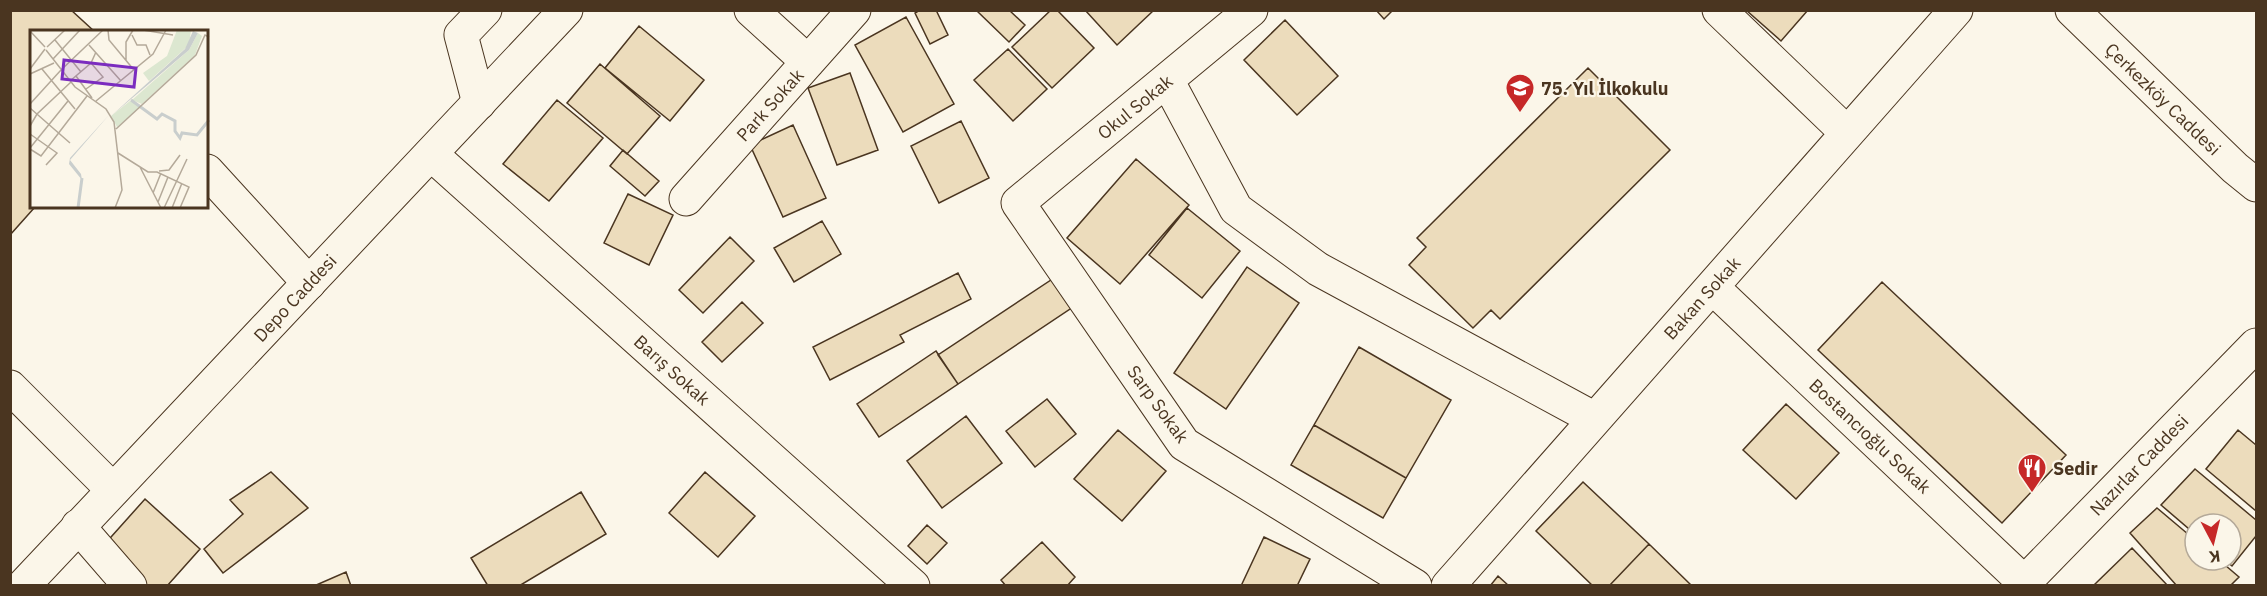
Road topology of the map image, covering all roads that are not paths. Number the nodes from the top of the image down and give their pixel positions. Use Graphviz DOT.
graph roads {
  1 [pos="485,10"];
  2 [pos="566,10"];
  3 [pos="751,10"];
  4 [pos="854,10"];
  5 [pos="1719,10"];
  6 [pos="1956,10"];
  7 [pos="2072,10"];
  8 [pos="1245,13"];
  9 [pos="808,62"];
  10 [pos="1167,81"];
  11 [pos="478,103"];
  12 [pos="1846,134"];
  13 [pos="431,154"];
  14 [pos="208,172"];
  15 [pos="2256,185"];
  16 [pos="686,199"];
  17 [pos="1018,203"];
  18 [pos="309,283"];
  19 [pos="1712,287"];
  20 [pos="2256,345"];
  21 [pos="10,387"];
  22 [pos="1593,418"];
  23 [pos="113,490"];
  24 [pos="78,526"];
  25 [pos="2024,584"];
  26 [pos="23,585"];
  27 [pos="130,585"];
  28 [pos="913,585"];
  29 [pos="1415,585"];
  30 [pos="1448,585"];
  1 -- 11 [label="street"];
  2 -- 11 [label="street, Depo Caddesi"];
  3 -- 9 [label="street"];
  4 -- 9 [label="street, Park Sokak"];
  5 -- 12 [label="street"];
  6 -- 12 [label="street, Bakan Sokak"];
  7 -- 15 [label="street, Çerkezköy Caddesi"];
  8 -- 10 [label="street, Okul Sokak"];
  9 -- 16 [label="street, Park Sokak"];
  10 -- 17 [label="street, Okul Sokak"];
  10 -- 22 [label="street"];
  11 -- 13 [label="street, Depo Caddesi"];
  12 -- 19 [label="street, Bakan Sokak"];
  13 -- 18 [label="street, Depo Caddesi"];
  13 -- 28 [label="street, Barış Sokak"];
  14 -- 18 [label="street"];
  17 -- 29 [label="street, Sarp Sokak"];
  18 -- 23 [label="street, Depo Caddesi"];
  19 -- 22 [label="street, Bakan Sokak"];
  19 -- 25 [label="street, Bostancıoğlu Sokak"];
  20 -- 25 [label="street, Nazırlar Caddesi"];
  21 -- 23 [label="street"];
  22 -- 30 [label="street, Bakan Sokak"];
  23 -- 24 [label="street, Depo Caddesi"];
  24 -- 26 [label="street, Depo Caddesi"];
  24 -- 27 [label="street"];
}
